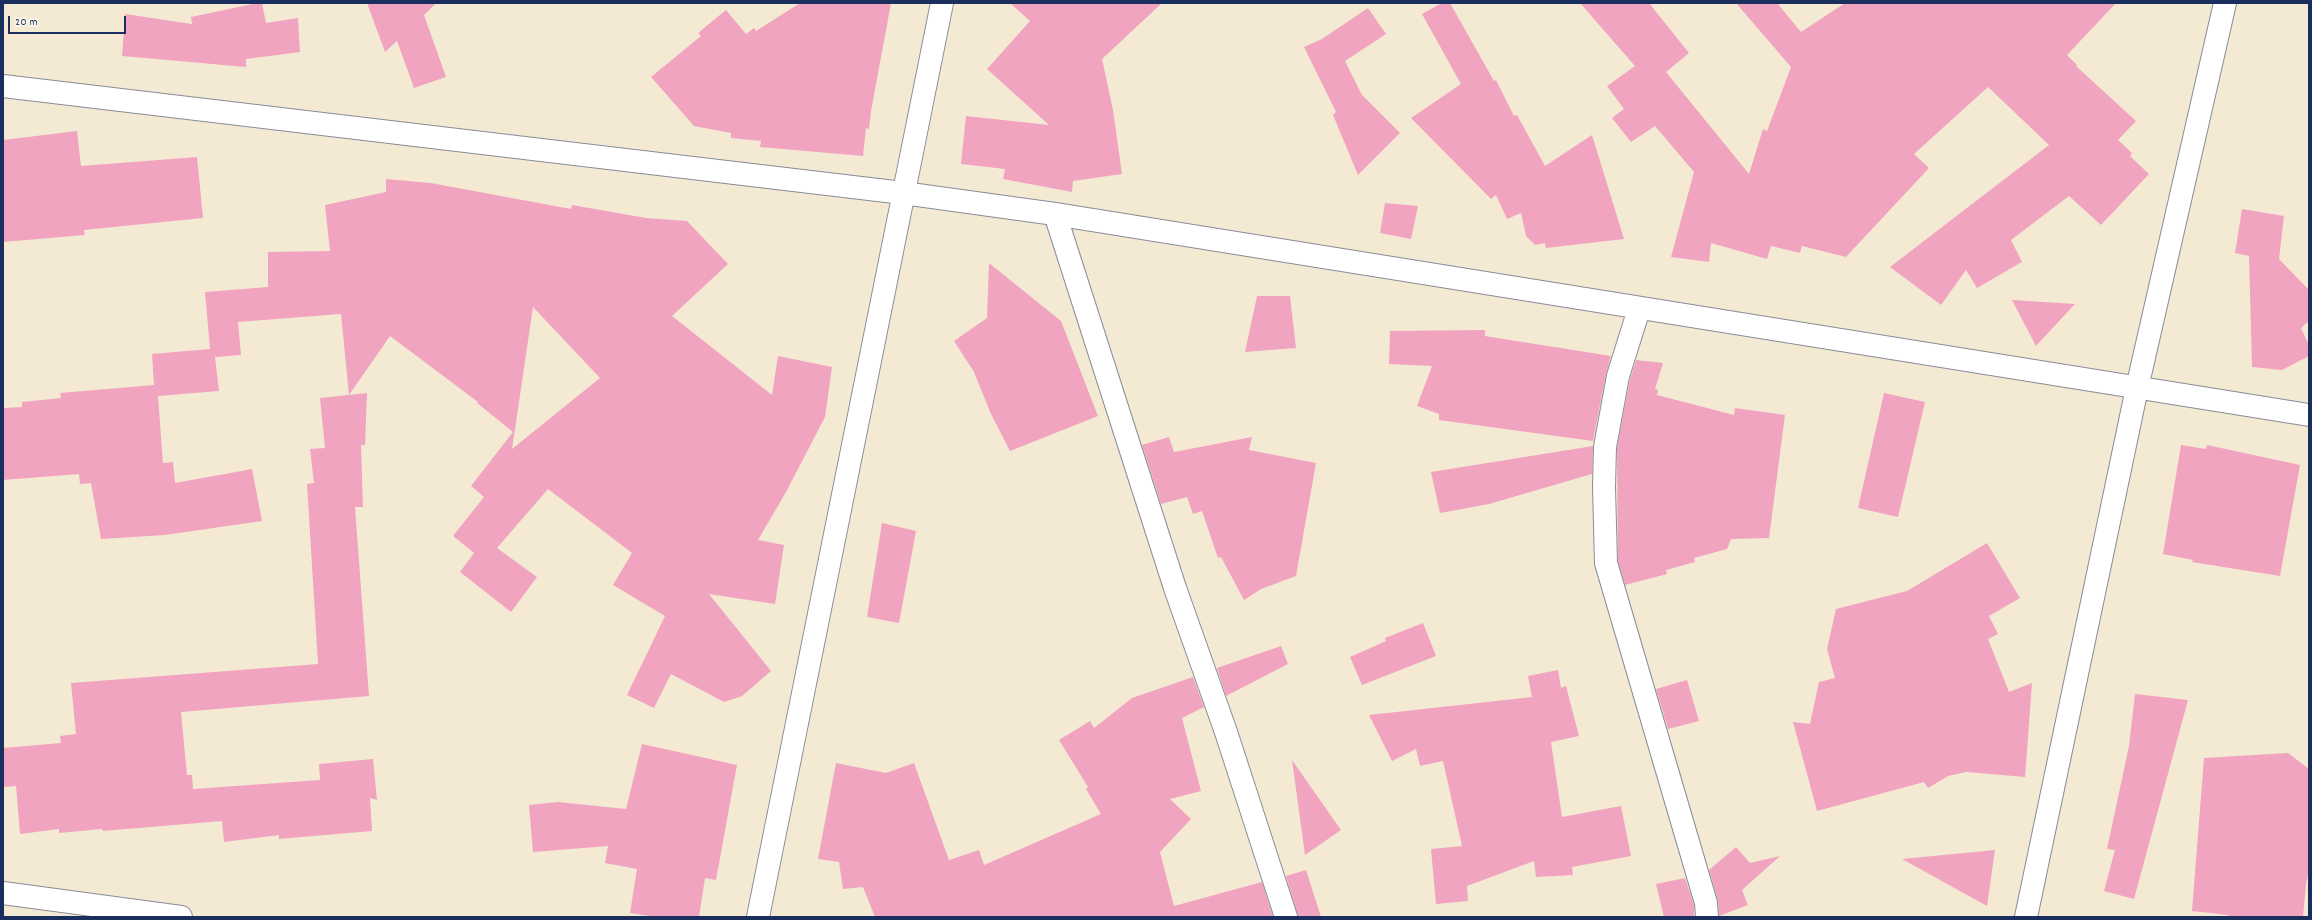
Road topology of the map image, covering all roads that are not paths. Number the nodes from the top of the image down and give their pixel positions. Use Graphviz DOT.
graph roads {
  1 [pos="942,3"];
  2 [pos="2225,3"];
  3 [pos="3,86"];
  4 [pos="903,193"];
  5 [pos="1054,214"];
  6 [pos="1639,308"];
  7 [pos="2137,388"];
  8 [pos="2309,415"];
  9 [pos="3,893"];
  10 [pos="181,917"];
  11 [pos="758,917"];
  12 [pos="1286,917"];
  13 [pos="1707,917"];
  14 [pos="2026,917"];
  1 -- 4 [label="street"];
  2 -- 7 [label="street"];
  3 -- 4 [label="street"];
  4 -- 5 [label="street"];
  4 -- 11 [label="street"];
  5 -- 6 [label="street"];
  5 -- 12 [label="street"];
  6 -- 7 [label="street"];
  6 -- 13 [label="street"];
  7 -- 8 [label="street"];
  7 -- 14 [label="street"];
  9 -- 10 [label="street"];
}
